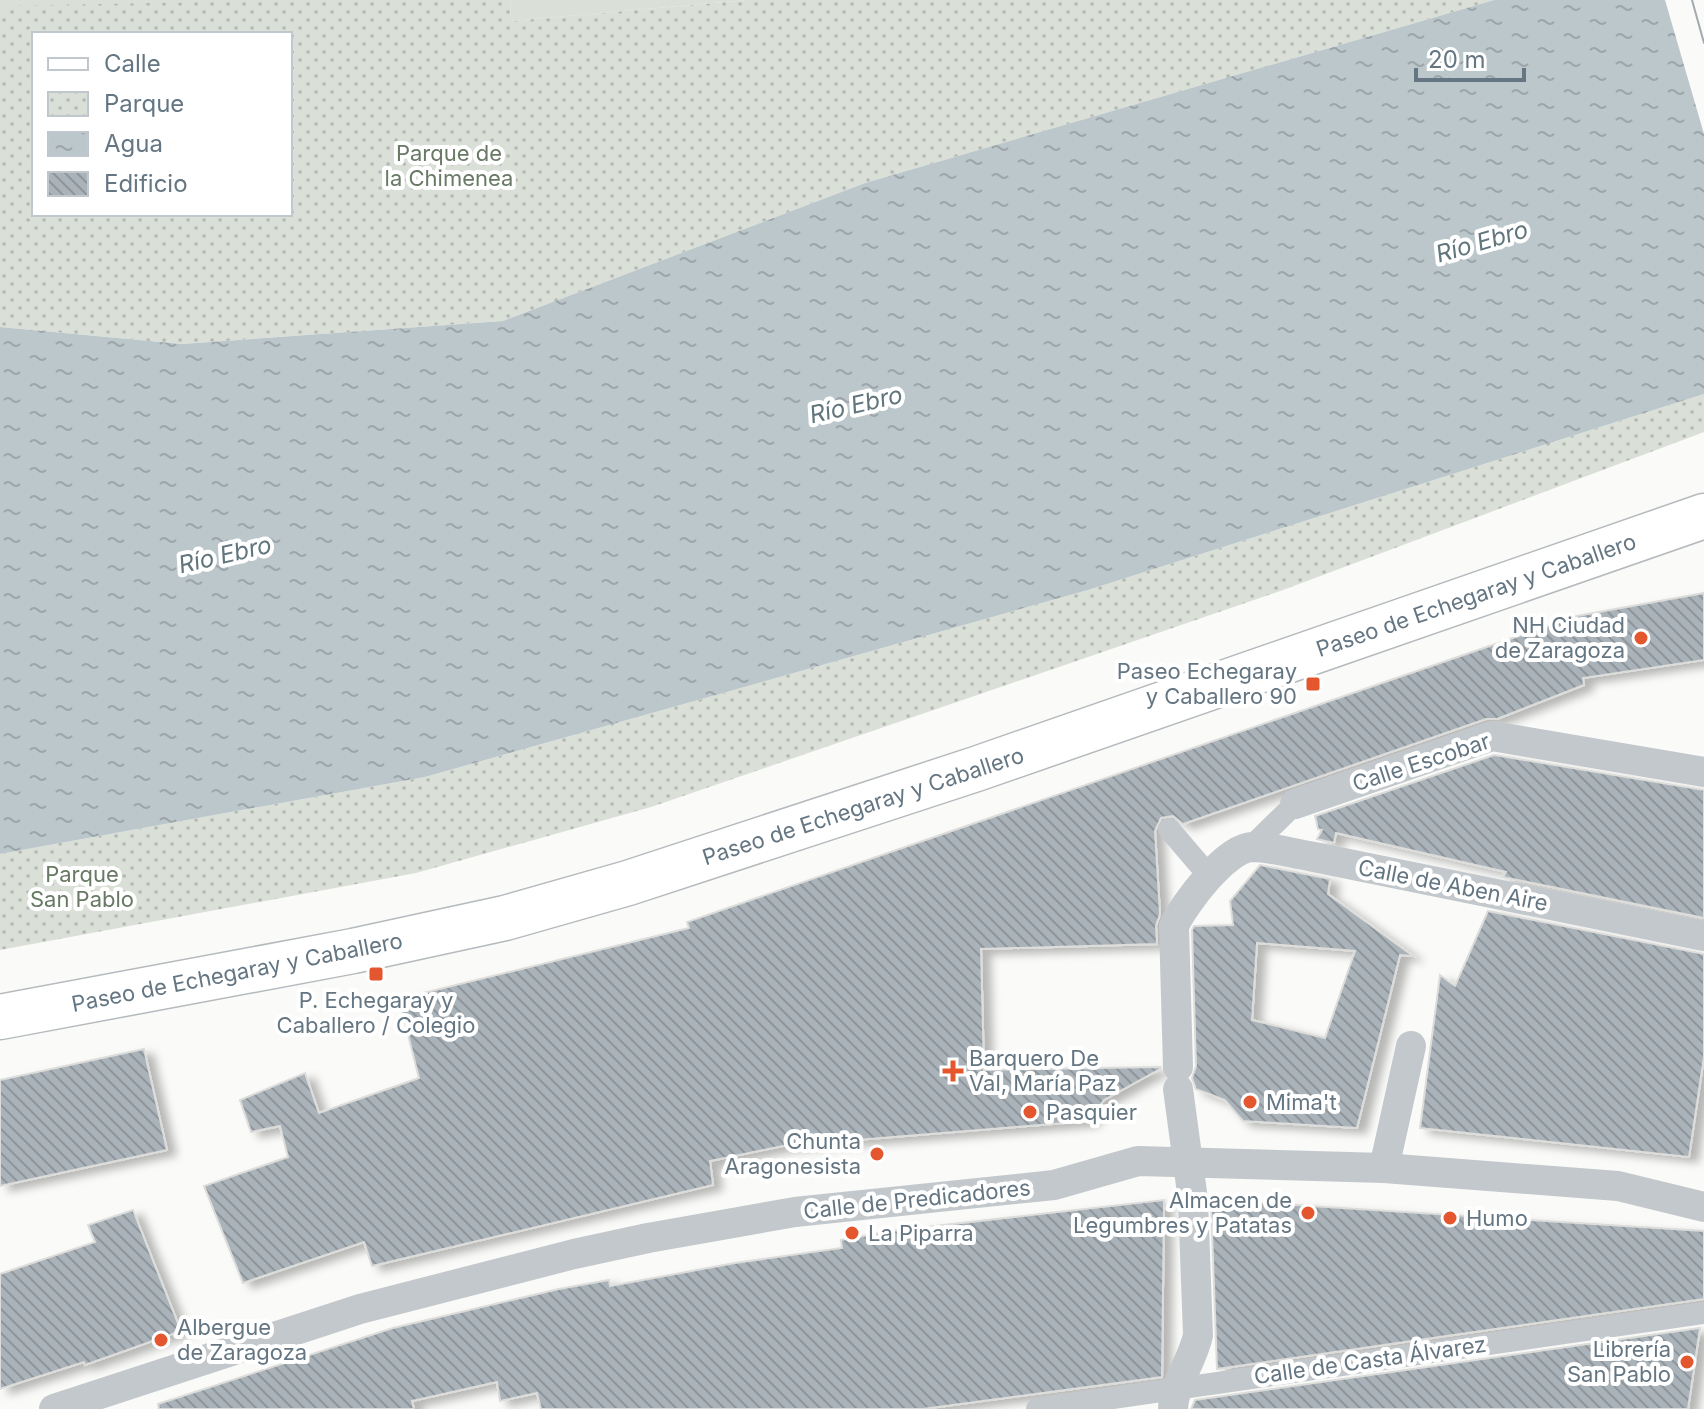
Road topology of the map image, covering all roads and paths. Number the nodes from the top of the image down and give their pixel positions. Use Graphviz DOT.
graph roads {
  1 [pos="1704,516"];
  2 [pos="1704,772"];
  3 [pos="1295,804"];
  4 [pos="1169,829"];
  5 [pos="1251,847"];
  6 [pos="1210,877"];
  7 [pos="1704,936"];
  8 [pos="0,1017"];
  9 [pos="1411,1046"];
  10 [pos="1189,1161"];
  11 [pos="1384,1168"];
  12 [pos="1704,1207"];
  13 [pos="1704,1313"];
  14 [pos="1176,1398"];
  15 [pos="54,1409"];
  16 [pos="1037,1409"];
  1 -- 8 [label="main road, Paseo de Echegaray y Caballero"];
  2 -- 3 [label="street, Calle Escobar"];
  3 -- 5 [label="street, Calle Escobar"];
  4 -- 6 [label="street"];
  5 -- 6 [label="street"];
  5 -- 7 [label="street, Calle de Aben Aire"];
  6 -- 10 [label="street"];
  9 -- 11 [label="street"];
  10 -- 11 [label="street, Calle de Predicadores"];
  10 -- 14 [label="street"];
  10 -- 15 [label="street, Calle de Predicadores"];
  11 -- 12 [label="street, Calle de Predicadores"];
  13 -- 14 [label="street, Calle de Casta Álvarez"];
  14 -- 16 [label="street, Calle de Casta Álvarez"];
}
